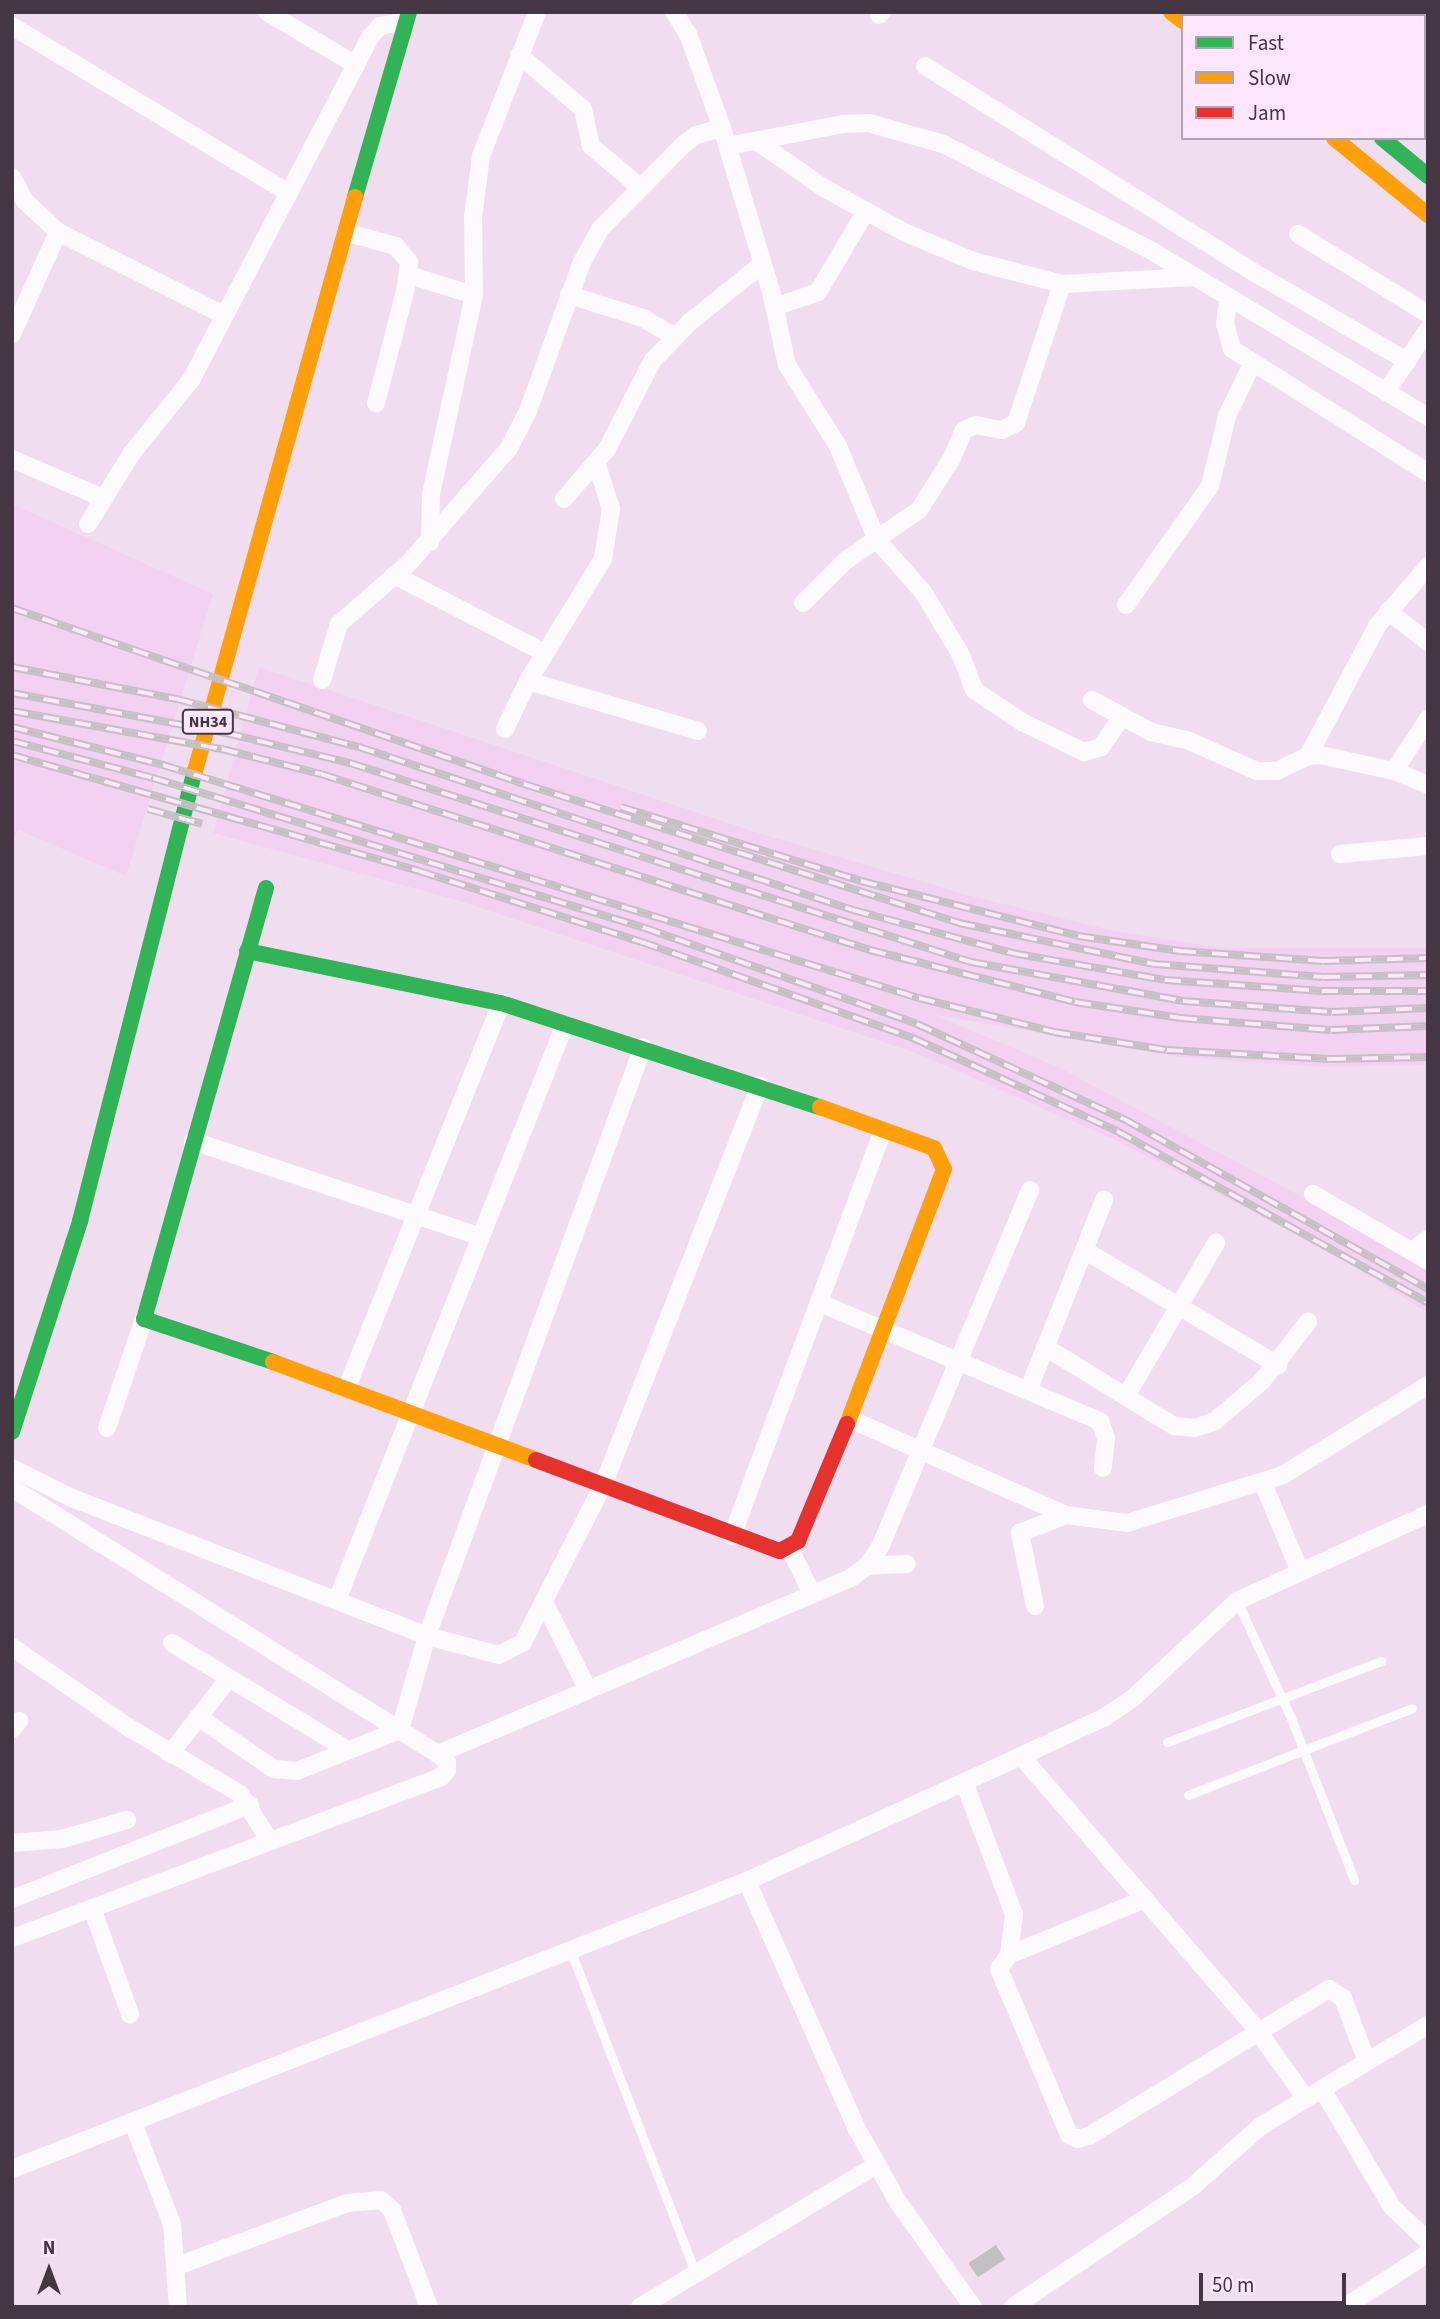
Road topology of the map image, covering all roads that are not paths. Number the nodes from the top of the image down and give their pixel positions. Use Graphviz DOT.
graph roads {
  1 [pos="267,12"];
  2 [pos="537,12"];
  3 [pos="674,12"];
  4 [pos="407,17"];
  5 [pos="12,26"];
  6 [pos="519,55"];
  7 [pos="356,65"];
  8 [pos="925,66"];
  9 [pos="722,128"];
  10 [pos="1336,140"];
  11 [pos="1384,140"];
  12 [pos="758,142"];
  13 [pos="728,146"];
  14 [pos="1428,176"];
  15 [pos="12,177"];
  16 [pos="640,187"];
  17 [pos="289,193"];
  18 [pos="866,211"];
  19 [pos="1428,215"];
  20 [pos="58,232"];
  21 [pos="348,233"];
  22 [pos="1298,234"];
  23 [pos="761,265"];
  24 [pos="409,275"];
  25 [pos="1192,277"];
  26 [pos="1062,284"];
  27 [pos="474,295"];
  28 [pos="569,295"];
  29 [pos="1228,300"];
  30 [pos="774,307"];
  31 [pos="1428,314"];
  32 [pos="224,315"];
  33 [pos="1428,329"];
  34 [pos="12,334"];
  35 [pos="675,337"];
  36 [pos="1407,361"];
  37 [pos="1252,364"];
  38 [pos="1385,392"];
  39 [pos="376,403"];
  40 [pos="1428,417"];
  41 [pos="12,459"];
  42 [pos="596,462"];
  43 [pos="1428,473"];
  44 [pos="103,498"];
  45 [pos="564,499"];
  46 [pos="88,524"];
  47 [pos="877,540"];
  48 [pos="430,542"];
  49 [pos="1428,566"];
  50 [pos="394,575"];
  51 [pos="803,603"];
  52 [pos="1126,605"];
  53 [pos="1388,611"];
  54 [pos="1428,642"];
  55 [pos="545,653"];
  56 [pos="322,680"];
  57 [pos="528,681"];
  58 [pos="1092,700"];
  59 [pos="1122,717"];
  60 [pos="1428,719"];
  61 [pos="505,729"];
  62 [pos="698,731"];
  63 [pos="1308,756"];
  64 [pos="1394,771"];
  65 [pos="1428,785"];
  66 [pos="1428,846"];
  67 [pos="1340,854"];
  68 [pos="266,888"];
  69 [pos="247,951"];
  70 [pos="501,1003"];
  71 [pos="565,1024"];
  72 [pos="643,1047"];
  73 [pos="761,1085"];
  74 [pos="883,1130"];
  75 [pos="193,1141"];
  76 [pos="1030,1190"];
  77 [pos="1313,1194"];
  78 [pos="1104,1200"];
  79 [pos="412,1216"];
  80 [pos="480,1237"];
  81 [pos="1428,1239"];
  82 [pos="1216,1243"];
  83 [pos="1084,1250"];
  84 [pos="1412,1251"];
  85 [pos="1428,1261"];
  86 [pos="820,1303"];
  87 [pos="1180,1305"];
  88 [pos="144,1319"];
  89 [pos="1308,1322"];
  90 [pos="886,1331"];
  91 [pos="1045,1347"];
  92 [pos="957,1361"];
  93 [pos="1278,1365"];
  94 [pos="1428,1385"];
  95 [pos="347,1387"];
  96 [pos="1028,1391"];
  97 [pos="1126,1396"];
  98 [pos="409,1411"];
  99 [pos="850,1419"];
  100 [pos="107,1428"];
  101 [pos="12,1432"];
  102 [pos="497,1443"];
  103 [pos="919,1448"];
  104 [pos="12,1468"];
  105 [pos="1103,1468"];
  106 [pos="604,1483"];
  107 [pos="1263,1483"];
  108 [pos="12,1488"];
  109 [pos="1428,1514"];
  110 [pos="1066,1515"];
  111 [pos="732,1536"];
  112 [pos="790,1549"];
  113 [pos="907,1564"];
  114 [pos="867,1566"];
  115 [pos="1299,1569"];
  116 [pos="812,1594"];
  117 [pos="337,1600"];
  118 [pos="1237,1601"];
  119 [pos="544,1602"];
  120 [pos="1035,1606"];
  121 [pos="427,1636"];
  122 [pos="172,1643"];
  123 [pos="12,1647"];
  124 [pos="1381,1661"];
  125 [pos="229,1678"];
  126 [pos="588,1690"];
  127 [pos="1281,1698"];
  128 [pos="1412,1708"];
  129 [pos="198,1717"];
  130 [pos="400,1730"];
  131 [pos="1167,1742"];
  132 [pos="347,1750"];
  133 [pos="1303,1752"];
  134 [pos="170,1754"];
  135 [pos="438,1754"];
  136 [pos="1021,1756"];
  137 [pos="964,1782"];
  138 [pos="1188,1796"];
  139 [pos="250,1805"];
  140 [pos="127,1820"];
  141 [pos="270,1841"];
  142 [pos="12,1843"];
  143 [pos="747,1881"];
  144 [pos="1354,1881"];
  145 [pos="12,1899"];
  146 [pos="1143,1900"];
  147 [pos="92,1908"];
  148 [pos="12,1938"];
  149 [pos="571,1952"];
  150 [pos="1009,1955"];
  151 [pos="130,2014"];
  152 [pos="1428,2025"];
  153 [pos="1258,2031"];
  154 [pos="1367,2062"];
  155 [pos="1314,2094"];
  156 [pos="132,2123"];
  157 [pos="876,2165"];
  158 [pos="12,2169"];
  159 [pos="1428,2241"];
  160 [pos="1428,2253"];
  161 [pos="177,2266"];
  162 [pos="695,2272"];
  163 [pos="178,2307"];
  164 [pos="429,2307"];
  165 [pos="640,2307"];
  166 [pos="973,2307"];
  167 [pos="1013,2307"];
  168 [pos="1345,2307"];
  1 -- 7 [label="street"];
  2 -- 6 [label="street"];
  3 -- 9 [label="street"];
  4 -- 7 [label="street"];
  4 -- 21 [label="main road, NH34"];
  5 -- 17 [label="street"];
  6 -- 16 [label="street"];
  6 -- 27 [label="street"];
  7 -- 17 [label="street"];
  8 -- 36 [label="street"];
  9 -- 13 [label="street"];
  9 -- 16 [label="street"];
  10 -- 19 [label="main road"];
  11 -- 14 [label="main road"];
  12 -- 13 [label="street"];
  12 -- 18 [label="street"];
  12 -- 25 [label="street"];
  13 -- 23 [label="street"];
  15 -- 20 [label="street"];
  16 -- 28 [label="street"];
  17 -- 32 [label="street"];
  18 -- 26 [label="street"];
  18 -- 30 [label="street"];
  20 -- 32 [label="street"];
  20 -- 34 [label="street"];
  21 -- 24 [label="street"];
  21 -- 101 [label="main road, NH34"];
  22 -- 31 [label="street"];
  23 -- 30 [label="street"];
  23 -- 35 [label="street"];
  24 -- 27 [label="street"];
  24 -- 39 [label="street"];
  25 -- 26 [label="street"];
  25 -- 29 [label="street"];
  26 -- 47 [label="street"];
  27 -- 48 [label="street"];
  28 -- 35 [label="street"];
  28 -- 48 [label="street"];
  29 -- 37 [label="street"];
  29 -- 38 [label="street"];
  30 -- 47 [label="street"];
  32 -- 44 [label="street"];
  33 -- 36 [label="street"];
  35 -- 42 [label="street"];
  36 -- 38 [label="street"];
  37 -- 43 [label="street"];
  37 -- 52 [label="street"];
  38 -- 40 [label="street"];
  41 -- 44 [label="street"];
  42 -- 45 [label="street"];
  42 -- 55 [label="street"];
  44 -- 46 [label="street"];
  47 -- 51 [label="street"];
  47 -- 59 [label="street"];
  48 -- 50 [label="street"];
  49 -- 53 [label="street"];
  50 -- 55 [label="street"];
  50 -- 56 [label="street"];
  53 -- 54 [label="street"];
  53 -- 63 [label="street"];
  55 -- 57 [label="street"];
  57 -- 61 [label="street"];
  57 -- 62 [label="street"];
  58 -- 59 [label="street"];
  59 -- 63 [label="street"];
  60 -- 64 [label="street"];
  63 -- 64 [label="street"];
  64 -- 65 [label="street"];
  66 -- 67 [label="street"];
  68 -- 69 [label="main road"];
  69 -- 70 [label="main road"];
  69 -- 75 [label="main road"];
  70 -- 71 [label="main road"];
  70 -- 79 [label="street"];
  71 -- 72 [label="main road"];
  71 -- 80 [label="street"];
  72 -- 73 [label="main road"];
  72 -- 102 [label="street"];
  73 -- 74 [label="main road"];
  73 -- 106 [label="street"];
  74 -- 86 [label="street"];
  74 -- 90 [label="main road"];
  75 -- 79 [label="street"];
  75 -- 88 [label="main road"];
  76 -- 92 [label="street"];
  77 -- 84 [label="street"];
  78 -- 83 [label="street"];
  79 -- 80 [label="street"];
  79 -- 95 [label="street"];
  80 -- 98 [label="street"];
  81 -- 84 [label="street"];
  82 -- 87 [label="street"];
  83 -- 87 [label="street"];
  83 -- 91 [label="street"];
  84 -- 85 [label="street"];
  86 -- 90 [label="street"];
  86 -- 111 [label="street"];
  87 -- 93 [label="street"];
  87 -- 97 [label="street"];
  88 -- 95 [label="main road"];
  88 -- 100 [label="street"];
  89 -- 93 [label="street"];
  90 -- 92 [label="street"];
  90 -- 99 [label="main road"];
  91 -- 96 [label="street"];
  91 -- 97 [label="street"];
  92 -- 96 [label="street"];
  92 -- 103 [label="street"];
  93 -- 97 [label="street"];
  94 -- 107 [label="street"];
  95 -- 98 [label="main road"];
  96 -- 105 [label="street"];
  98 -- 102 [label="main road"];
  98 -- 117 [label="street"];
  99 -- 103 [label="street"];
  99 -- 112 [label="main road"];
  102 -- 106 [label="main road"];
  102 -- 121 [label="street"];
  103 -- 110 [label="street"];
  103 -- 114 [label="street"];
  104 -- 117 [label="street"];
  106 -- 111 [label="main road"];
  106 -- 119 [label="street"];
  107 -- 110 [label="street"];
  107 -- 115 [label="street"];
  108 -- 130 [label="street"];
  109 -- 115 [label="street"];
  110 -- 120 [label="street"];
  111 -- 112 [label="main road"];
  112 -- 116 [label="street"];
  113 -- 114 [label="street"];
  114 -- 116 [label="street"];
  115 -- 118 [label="street"];
  116 -- 126 [label="street"];
  117 -- 121 [label="street"];
  118 -- 127 [label="lane"];
  118 -- 136 [label="street"];
  119 -- 121 [label="street"];
  119 -- 126 [label="street"];
  121 -- 130 [label="street"];
  122 -- 125 [label="street"];
  123 -- 134 [label="street"];
  124 -- 127 [label="lane"];
  125 -- 129 [label="street"];
  125 -- 132 [label="street"];
  126 -- 135 [label="street"];
  127 -- 131 [label="lane"];
  127 -- 133 [label="lane"];
  128 -- 133 [label="lane"];
  129 -- 132 [label="street"];
  129 -- 134 [label="street"];
  130 -- 132 [label="street"];
  130 -- 135 [label="street"];
  133 -- 138 [label="lane"];
  133 -- 144 [label="lane"];
  134 -- 139 [label="street"];
  135 -- 141 [label="street"];
  136 -- 137 [label="street"];
  136 -- 146 [label="street"];
  137 -- 143 [label="street"];
  137 -- 150 [label="street"];
  139 -- 141 [label="street"];
  139 -- 145 [label="street"];
  140 -- 142 [label="street"];
  141 -- 147 [label="street"];
  143 -- 149 [label="street"];
  143 -- 157 [label="street"];
  146 -- 150 [label="street"];
  146 -- 153 [label="street"];
  147 -- 148 [label="street"];
  147 -- 151 [label="street"];
  149 -- 156 [label="street"];
  149 -- 162 [label="lane"];
  150 -- 153 [label="street"];
  152 -- 154 [label="street"];
  153 -- 154 [label="street"];
  153 -- 155 [label="street"];
  154 -- 155 [label="street"];
  155 -- 159 [label="street"];
  155 -- 167 [label="street"];
  156 -- 158 [label="street"];
  156 -- 161 [label="street"];
  157 -- 162 [label="street"];
  157 -- 166 [label="street"];
  160 -- 168 [label="street"];
  161 -- 163 [label="street"];
  161 -- 164 [label="street"];
  162 -- 165 [label="street"];
}
